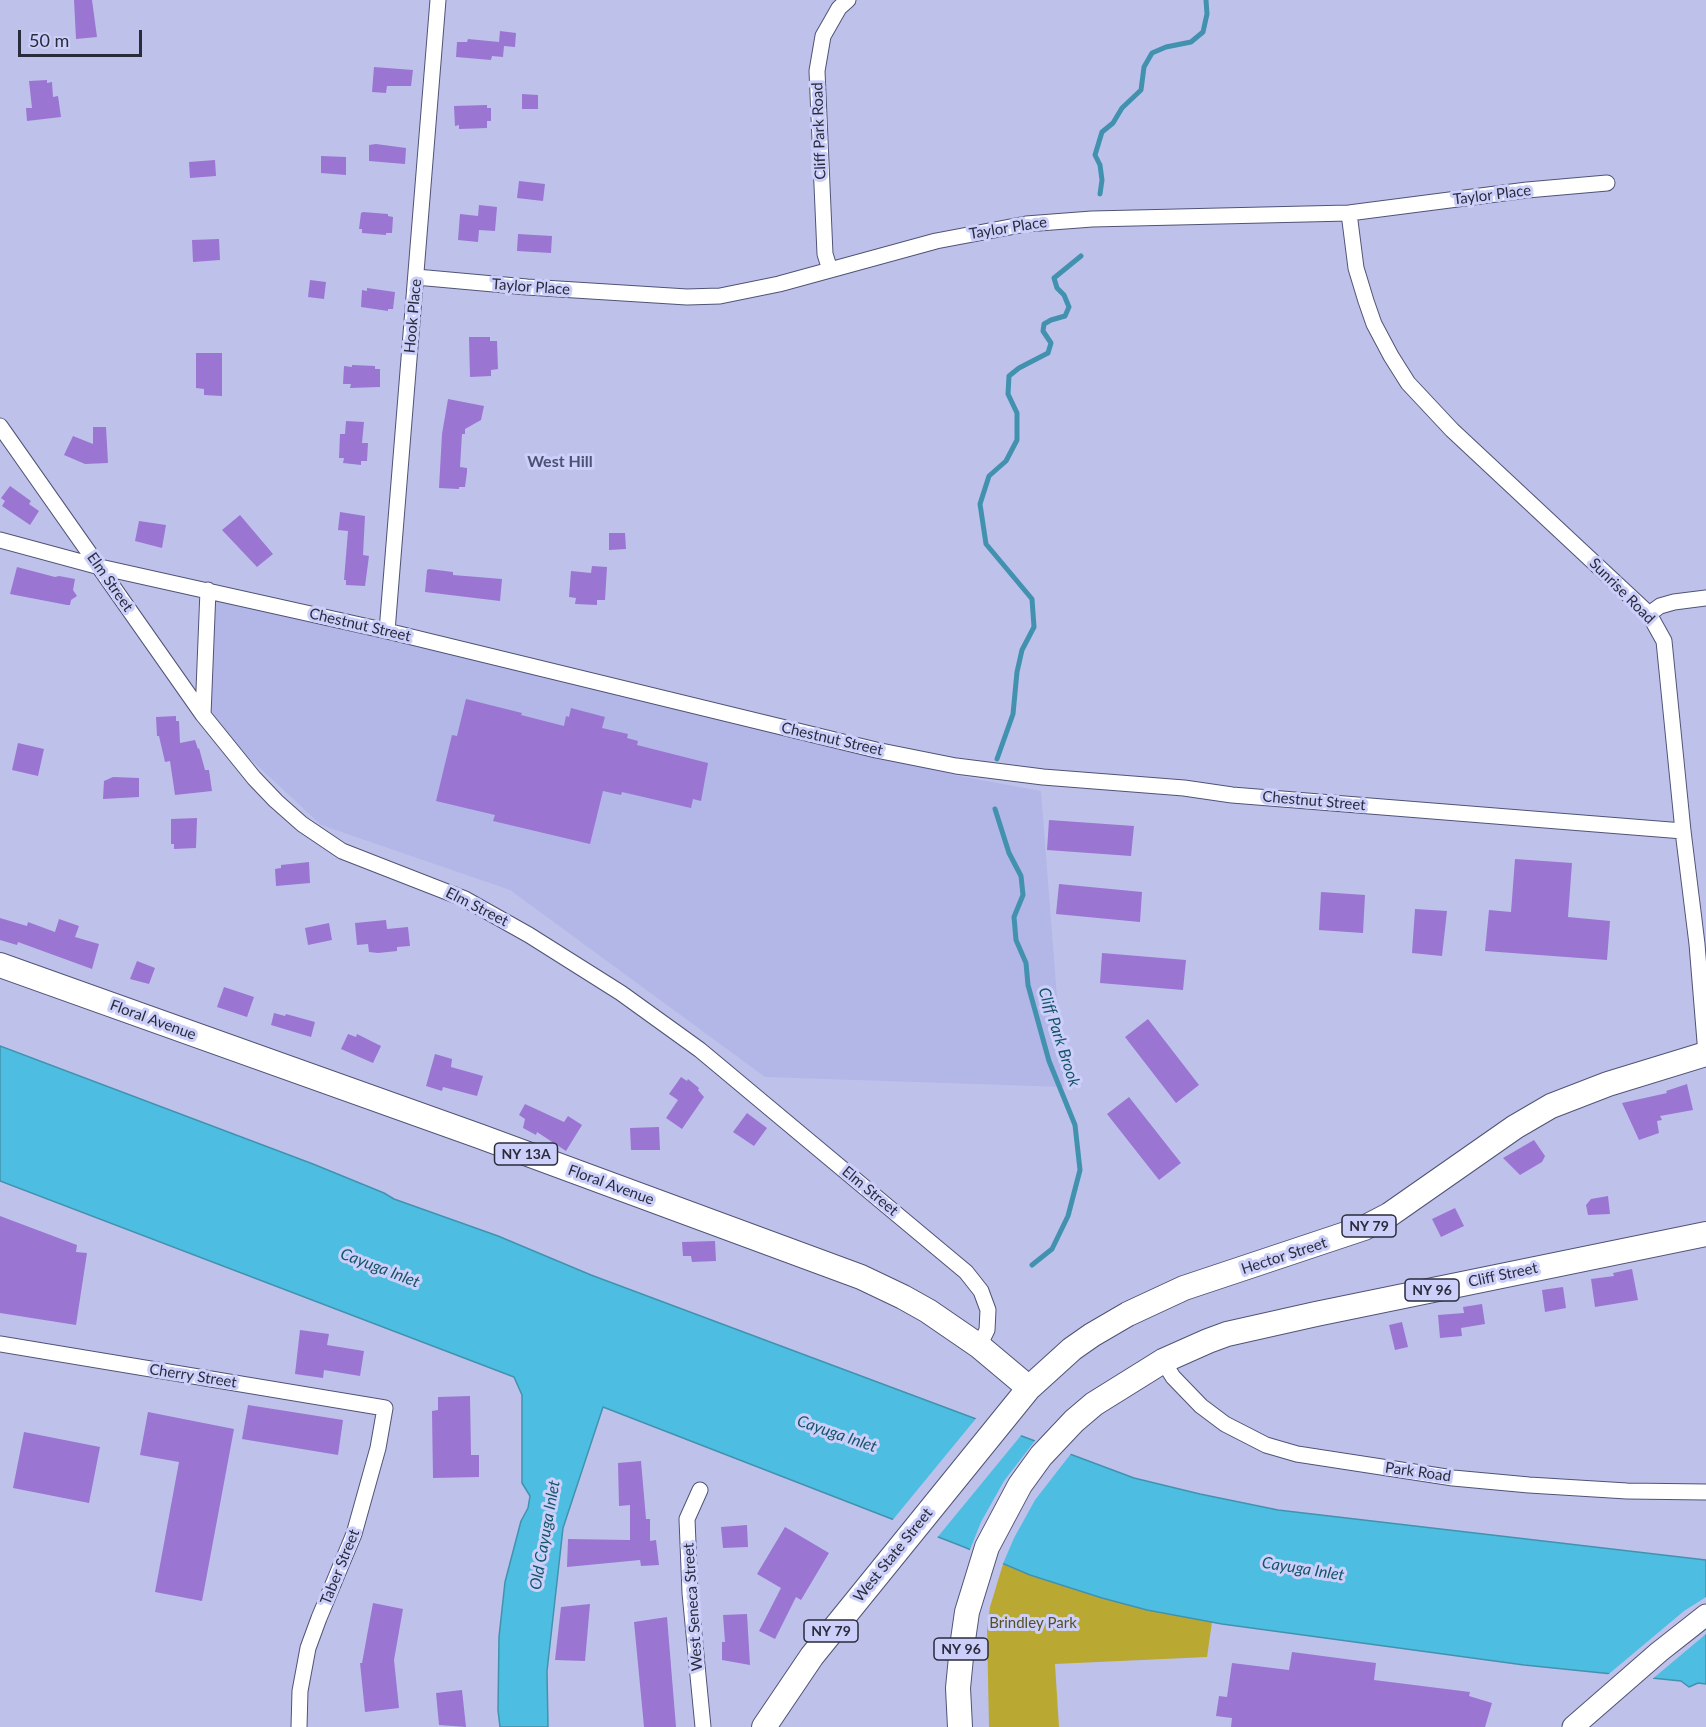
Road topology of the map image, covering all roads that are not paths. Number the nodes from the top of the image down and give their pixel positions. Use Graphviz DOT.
graph roads {
  1 [pos="438,0"];
  2 [pos="848,0"];
  3 [pos="1607,183"];
  4 [pos="1349,213"];
  5 [pos="830,270"];
  6 [pos="416,278"];
  7 [pos="0,426"];
  8 [pos="0,540"];
  9 [pos="100,567"];
  10 [pos="208,590"];
  11 [pos="1706,598"];
  12 [pos="1649,614"];
  13 [pos="387,632"];
  14 [pos="203,715"];
  15 [pos="1683,831"];
  16 [pos="0,965"];
  17 [pos="1706,1054"];
  18 [pos="1706,1234"];
  19 [pos="0,1344"];
  20 [pos="979,1346"];
  21 [pos="1163,1361"];
  22 [pos="1029,1388"];
  23 [pos="385,1408"];
  24 [pos="700,1490"];
  25 [pos="1706,1492"];
  26 [pos="1706,1615"];
  27 [pos="300,1727"];
  28 [pos="703,1727"];
  29 [pos="764,1727"];
  30 [pos="960,1727"];
  31 [pos="1573,1727"];
  1 -- 6 [label="street, Hook Place"];
  2 -- 5 [label="street, Cliff Park Road"];
  3 -- 4 [label="street, Taylor Place"];
  4 -- 5 [label="street, Taylor Place"];
  4 -- 12 [label="street, Sunrise Road"];
  5 -- 6 [label="street, Taylor Place"];
  6 -- 13 [label="street, Hook Place"];
  7 -- 9 [label="street, Elm Street"];
  8 -- 9 [label="street, Chestnut Street"];
  9 -- 10 [label="street, Chestnut Street"];
  9 -- 14 [label="street, Elm Street"];
  10 -- 13 [label="street, Chestnut Street"];
  10 -- 14 [label="street"];
  11 -- 12 [label="street"];
  12 -- 15 [label="street, Sunrise Road"];
  13 -- 15 [label="street, Chestnut Street"];
  14 -- 20 [label="street, Elm Street"];
  15 -- 17 [label="street, Sunrise Road"];
  16 -- 20 [label="main road, Floral Avenue / NY 13A"];
  17 -- 22 [label="main road, Hector Street / NY 79"];
  18 -- 21 [label="main road, Cliff Street / NY 96"];
  19 -- 23 [label="street, Cherry Street"];
  20 -- 22 [label="main road, Floral Avenue / NY 13A"];
  21 -- 25 [label="street, Park Road"];
  21 -- 30 [label="main road, NY 96"];
  22 -- 29 [label="main road, West State Street / NY 79"];
  23 -- 27 [label="street, Taber Street"];
  24 -- 28 [label="street, West Seneca Street"];
  26 -- 31 [label="main road"];
}
